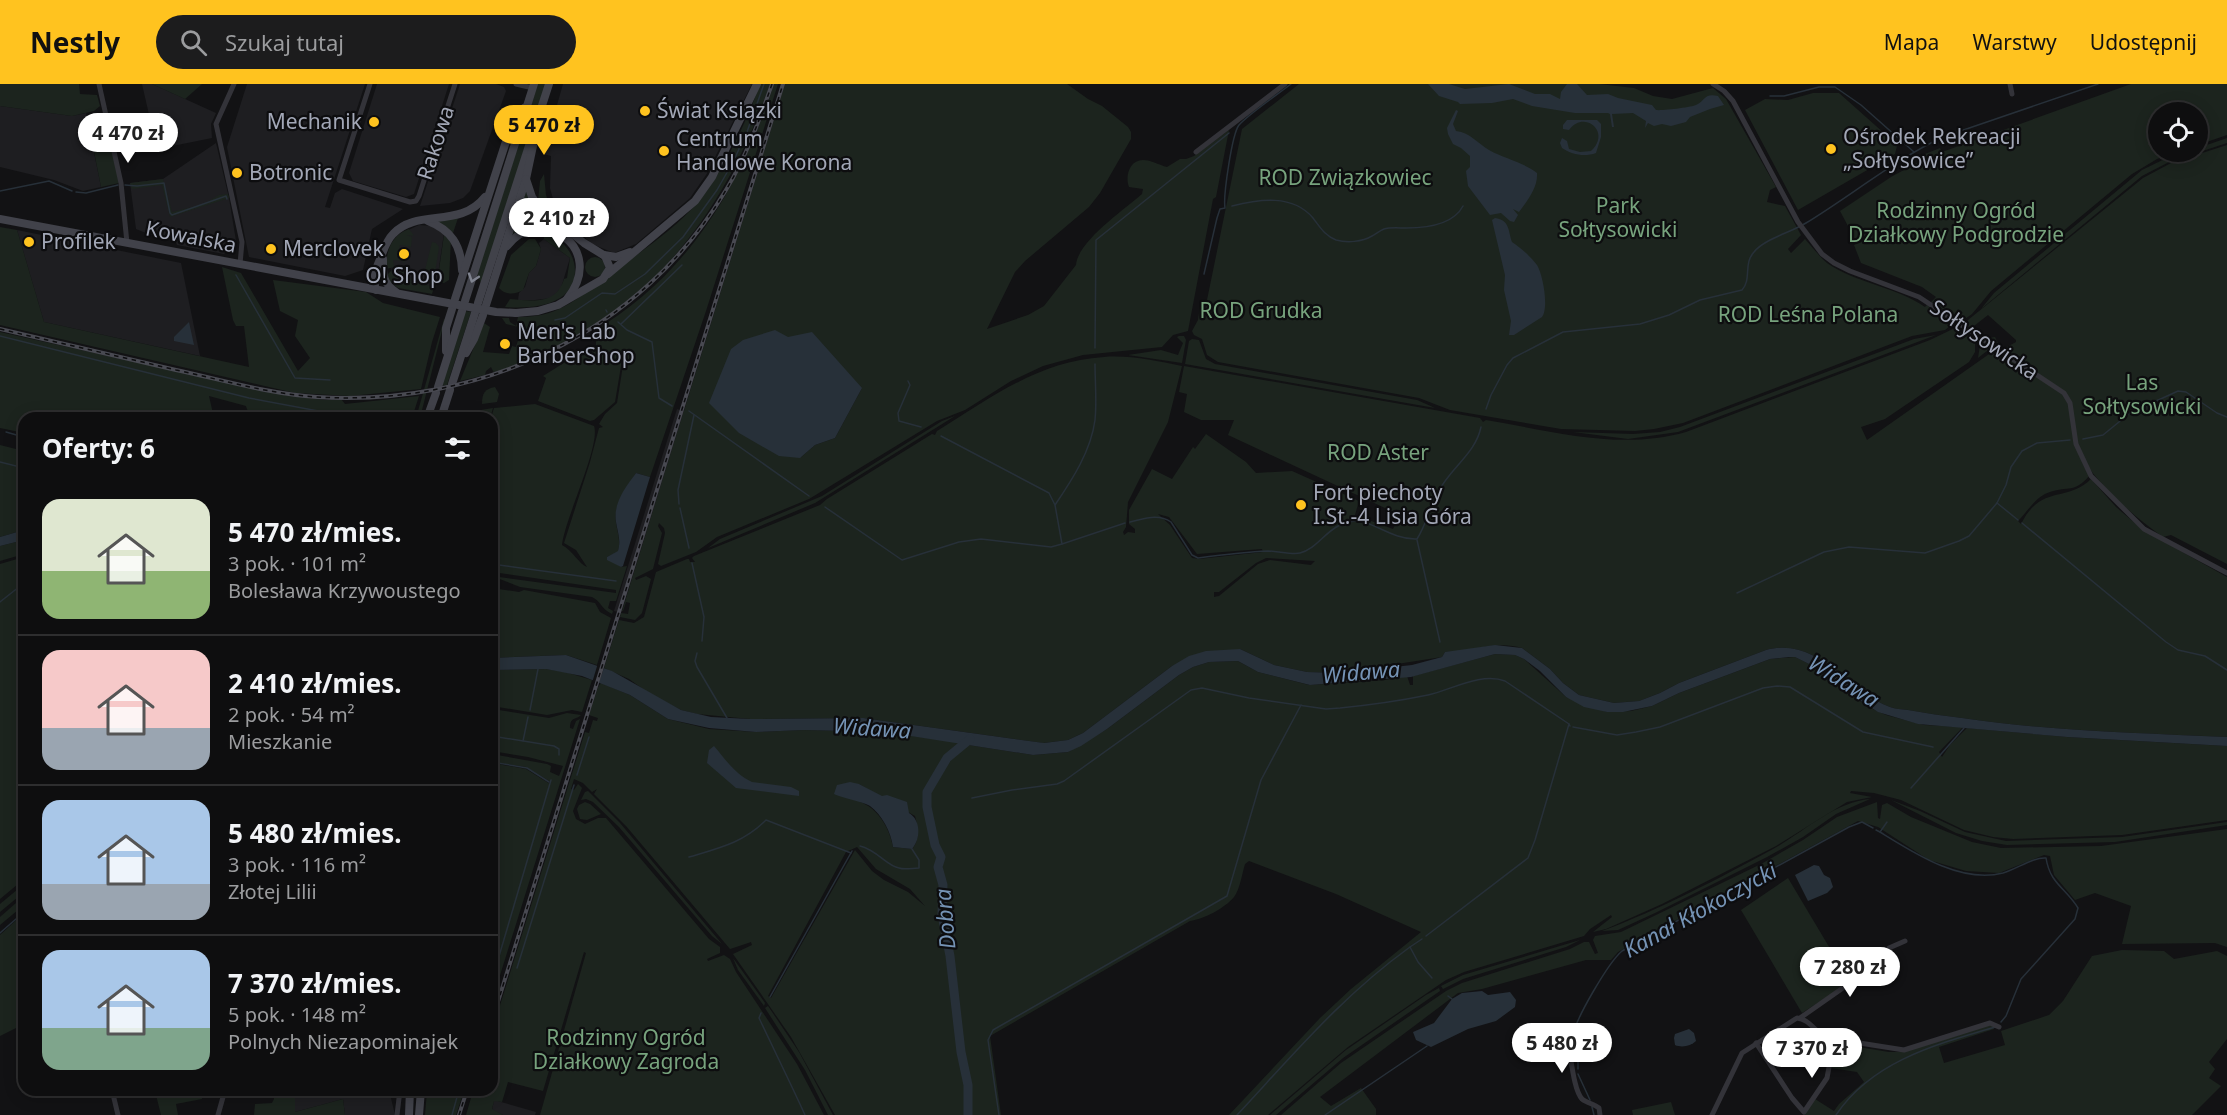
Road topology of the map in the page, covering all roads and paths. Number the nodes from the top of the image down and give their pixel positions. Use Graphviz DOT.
graph roads {
  1 [pos="99,84"];
  2 [pos="234,84"];
  3 [pos="370,84"];
  4 [pos="454,84"];
  5 [pos="516,84"];
  6 [pos="549,84"];
  7 [pos="757,84"];
  8 [pos="1285,84"];
  9 [pos="1713,84"];
  10 [pos="2010,84"];
  11 [pos="534,86"];
  12 [pos="2012,94"];
  13 [pos="529,102"];
  14 [pos="535,127"];
  15 [pos="1196,152"];
  16 [pos="526,179"];
  17 [pos="489,191"];
  18 [pos="0,219"];
  19 [pos="428,221"];
  20 [pos="127,243"];
  21 [pos="642,246"];
  22 [pos="503,252"];
  23 [pos="600,253"];
  24 [pos="383,254"];
  25 [pos="240,264"];
  26 [pos="580,266"];
  27 [pos="375,272"];
  28 [pos="608,274"];
  29 [pos="462,275"];
  30 [pos="597,282"];
  31 [pos="357,286"];
  32 [pos="376,290"];
  33 [pos="400,294"];
  34 [pos="455,299"];
  35 [pos="465,301"];
  36 [pos="561,304"];
  37 [pos="452,309"];
  38 [pos="462,311"];
  39 [pos="479,314"];
  40 [pos="446,359"];
  41 [pos="429,412"];
  42 [pos="443,412"];
  43 [pos="2227,573"];
  44 [pos="1905,941"];
  45 [pos="1800,1018"];
  46 [pos="1999,1027"];
  47 [pos="1567,1039"];
  48 [pos="1834,1040"];
  49 [pos="1756,1043"];
  50 [pos="113,1096"];
  51 [pos="223,1096"];
  52 [pos="399,1096"];
  53 [pos="410,1096"];
  54 [pos="421,1096"];
  55 [pos="118,1115"];
  56 [pos="218,1115"];
  57 [pos="397,1115"];
  58 [pos="408,1115"];
  59 [pos="419,1115"];
  60 [pos="1600,1115"];
  61 [pos="1712,1115"];
  1 -- 20 [label="street"];
  2 -- 25 [label="street"];
  3 -- 4 [label="street, Rakowa"];
  5 -- 11 [label="street"];
  6 -- 14 [label="main road"];
  7 -- 21 [label="main road"];
  8 -- 15 [label="street"];
  9 -- 43 [label="street, Sołtysowicka"];
  10 -- 12 [label="street"];
  11 -- 13 [label="main road"];
  13 -- 17 [label="main road"];
  13 -- 35 [label="main road, one-way"];
  14 -- 16 [label="main road"];
  14 -- 22 [label="main road"];
  16 -- 22 [label="main road"];
  16 -- 23 [label="main road"];
  17 -- 19 [label="main road"];
  17 -- 29 [label="main road"];
  18 -- 20 [label="main road, Kowalska"];
  19 -- 24 [label="main road"];
  19 -- 29 [label="main road"];
  20 -- 25 [label="main road, Kowalska"];
  21 -- 23 [label="main road"];
  21 -- 28 [label="main road"];
  22 -- 26 [label="main road"];
  23 -- 26 [label="main road"];
  23 -- 28 [label="main road"];
  24 -- 27 [label="main road"];
  24 -- 33 [label="main road"];
  25 -- 31 [label="main road, Kowalska"];
  26 -- 30 [label="main road"];
  26 -- 36 [label="main road"];
  27 -- 31 [label="main road"];
  27 -- 32 [label="main road"];
  28 -- 30 [label="main road"];
  29 -- 34 [label="main road"];
  30 -- 36 [label="main road, Kowalska"];
  31 -- 32 [label="main road, Kowalska"];
  32 -- 33 [label="main road, Kowalska"];
  33 -- 36 [label="main road, Kowalska, bridge"];
  37 -- 40 [label="main road"];
  38 -- 40 [label="main road"];
  39 -- 42 [label="main road"];
  40 -- 41 [label="main road"];
  44 -- 45 [label="street"];
  45 -- 48 [label="street"];
  45 -- 49 [label="street"];
  46 -- 48 [label="street"];
  47 -- 60 [label="street"];
  48 -- 49 [label="street"];
  49 -- 61 [label="street"];
  50 -- 55 [label="street"];
  51 -- 56 [label="street"];
  52 -- 57 [label="street"];
  53 -- 58 [label="main road"];
  54 -- 59 [label="main road"];
}
